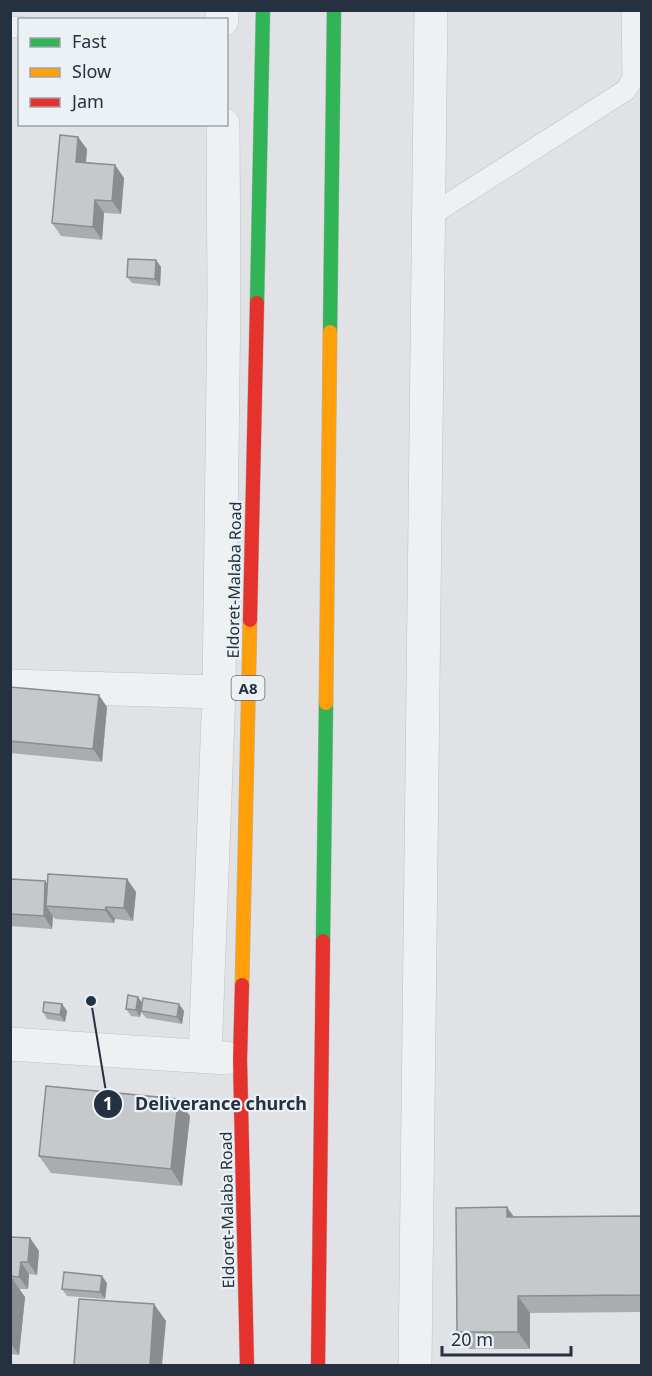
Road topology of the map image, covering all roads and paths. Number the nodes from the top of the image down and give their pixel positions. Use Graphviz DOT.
graph roads {
  1 [pos="262,10"];
  2 [pos="334,10"];
  3 [pos="431,10"];
  4 [pos="632,10"];
  5 [pos="223,126"];
  6 [pos="428,218"];
  7 [pos="10,686"];
  8 [pos="219,692"];
  9 [pos="10,1044"];
  10 [pos="205,1056"];
  11 [pos="240,1060"];
  12 [pos="247,1365"];
  13 [pos="318,1365"];
  14 [pos="415,1365"];
  1 -- 11 [label="highway, Eldoret-Malaba Road / A8"];
  2 -- 13 [label="highway"];
  3 -- 6 [label="street"];
  4 -- 6 [label="lane"];
  5 -- 8 [label="street"];
  6 -- 14 [label="street"];
  7 -- 8 [label="street"];
  8 -- 10 [label="street"];
  9 -- 10 [label="street"];
  10 -- 11 [label="street"];
  11 -- 12 [label="highway, Eldoret-Malaba Road / A8"];
}
